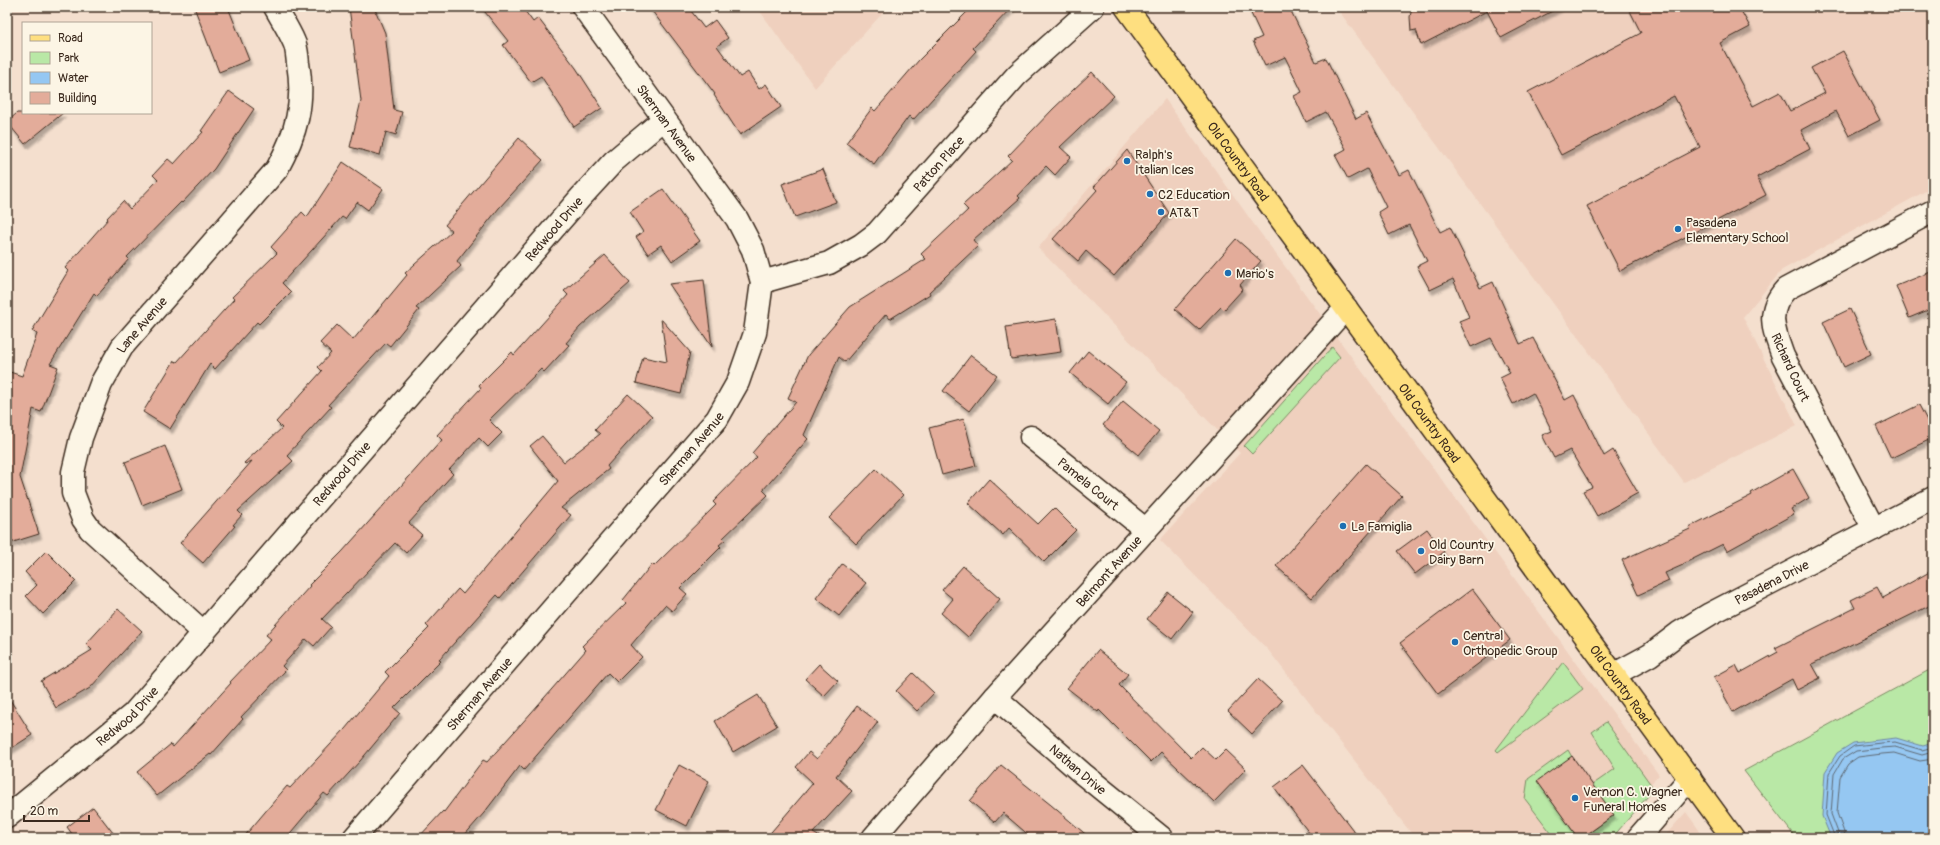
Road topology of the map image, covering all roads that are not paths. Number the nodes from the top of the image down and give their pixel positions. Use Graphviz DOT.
graph roads {
  1 [pos="275,7"];
  2 [pos="583,7"];
  3 [pos="1093,7"];
  4 [pos="1126,7"];
  5 [pos="664,119"];
  6 [pos="1933,211"];
  7 [pos="762,282"];
  8 [pos="1346,308"];
  9 [pos="1031,437"];
  10 [pos="1933,498"];
  11 [pos="1874,529"];
  12 [pos="1146,530"];
  13 [pos="204,633"];
  14 [pos="1615,674"];
  15 [pos="995,697"];
  16 [pos="1690,778"];
  17 [pos="7,817"];
  18 [pos="354,838"];
  19 [pos="874,838"];
  20 [pos="1162,838"];
  21 [pos="1638,838"];
  22 [pos="1734,838"];
  1 -- 13 [label="street, Lane Avenue"];
  2 -- 5 [label="street, Sherman Avenue"];
  3 -- 7 [label="street, Patton Place"];
  4 -- 8 [label="main road, Old Country Road"];
  5 -- 7 [label="street, Sherman Avenue"];
  5 -- 13 [label="street, Redwood Drive"];
  6 -- 11 [label="street, Richard Court"];
  7 -- 18 [label="street, Sherman Avenue"];
  8 -- 12 [label="street, Belmont Avenue"];
  8 -- 14 [label="main road, Old Country Road"];
  9 -- 12 [label="street, Pamela Court"];
  10 -- 11 [label="street, Pasadena Drive"];
  11 -- 14 [label="street, Pasadena Drive"];
  12 -- 15 [label="street, Belmont Avenue"];
  13 -- 17 [label="street, Redwood Drive"];
  14 -- 16 [label="main road, Old Country Road"];
  15 -- 19 [label="street, Belmont Avenue"];
  15 -- 20 [label="street, Nathan Drive"];
  16 -- 21 [label="street"];
  16 -- 22 [label="main road, Old Country Road"];
}
